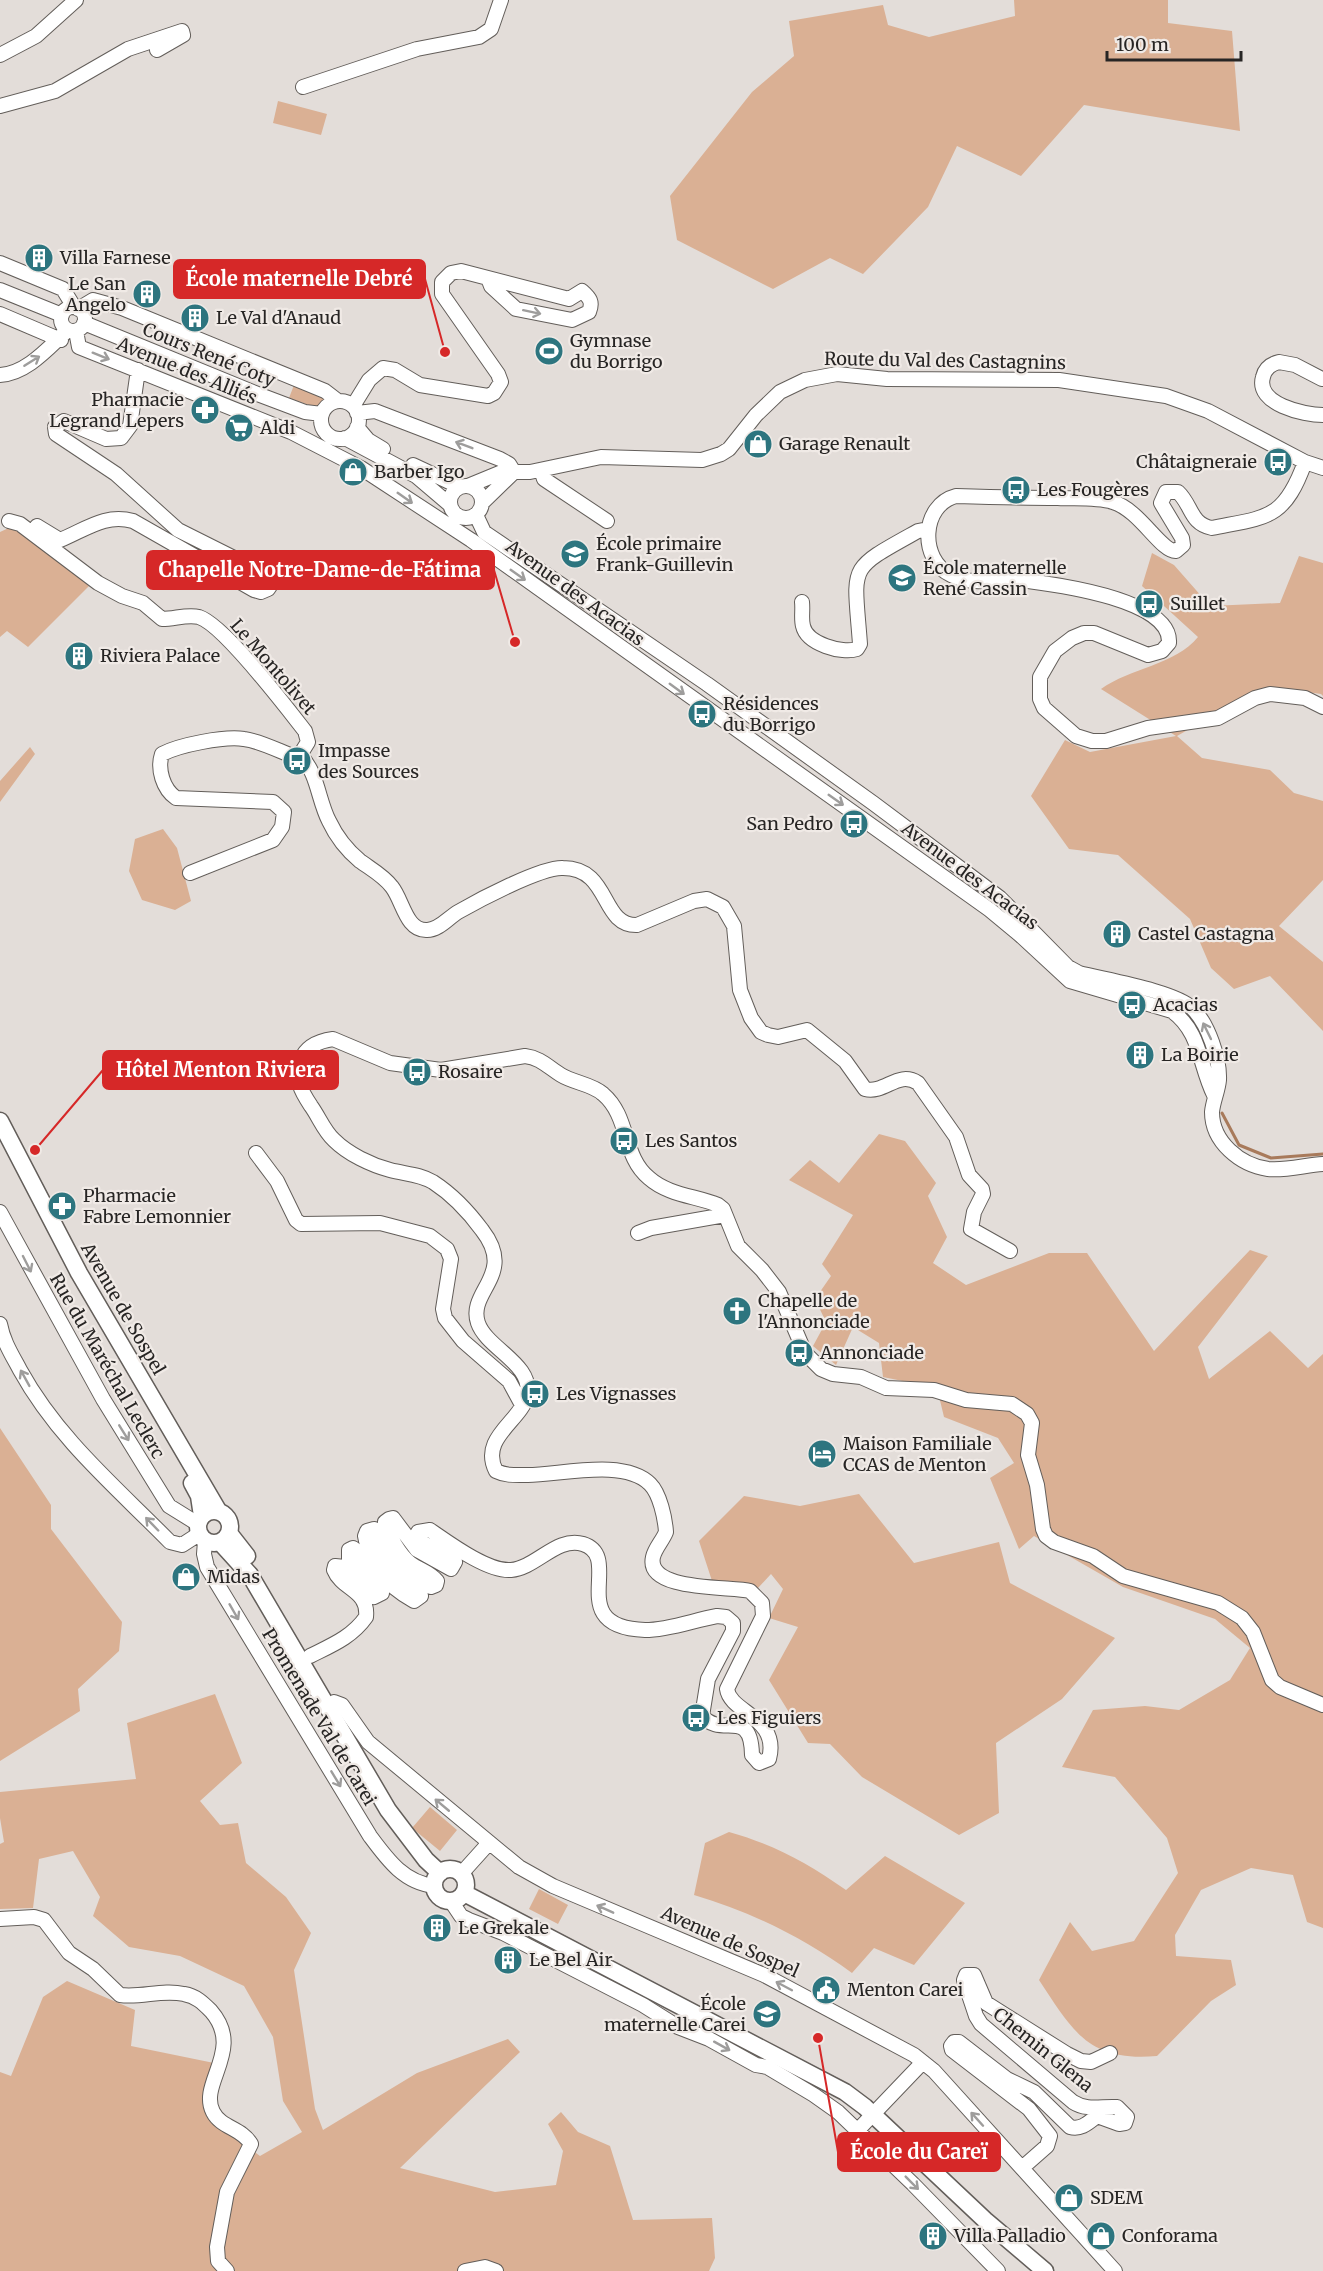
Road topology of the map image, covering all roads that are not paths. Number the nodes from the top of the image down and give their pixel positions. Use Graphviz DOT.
graph roads {
  1 [pos="76,0"];
  2 [pos="501,0"];
  3 [pos="158,50"];
  4 [pos="0,55"];
  5 [pos="303,87"];
  6 [pos="0,106"];
  7 [pos="0,263"];
  8 [pos="488,278"];
  9 [pos="0,290"];
  10 [pos="71,310"];
  11 [pos="0,314"];
  12 [pos="72,331"];
  13 [pos="138,370"];
  14 [pos="0,375"];
  15 [pos="1322,379"];
  16 [pos="338,401"];
  17 [pos="355,409"];
  18 [pos="322,414"];
  19 [pos="1323,415"];
  20 [pos="357,427"];
  21 [pos="345,438"];
  22 [pos="323,440"];
  23 [pos="1305,462"];
  24 [pos="1323,468"];
  25 [pos="535,471"];
  26 [pos="514,472"];
  27 [pos="464,486"];
  28 [pos="465,511"];
  29 [pos="434,518"];
  30 [pos="607,521"];
  31 [pos="5,523"];
  32 [pos="928,529"];
  33 [pos="471,540"];
  34 [pos="802,602"];
  35 [pos="1323,707"];
  36 [pos="300,755"];
  37 [pos="190,873"];
  38 [pos="1214,1095"];
  39 [pos="0,1121"];
  40 [pos="0,1141"];
  41 [pos="256,1154"];
  42 [pos="1323,1164"];
  43 [pos="0,1212"];
  44 [pos="725,1215"];
  45 [pos="638,1233"];
  46 [pos="1010,1251"];
  47 [pos="0,1324"];
  48 [pos="522,1405"];
  49 [pos="219,1512"];
  50 [pos="209,1532"];
  51 [pos="310,1656"];
  52 [pos="1323,1705"];
  53 [pos="335,1709"];
  54 [pos="488,1844"];
  55 [pos="461,1874"];
  56 [pos="437,1880"];
  57 [pos="458,1897"];
  58 [pos="0,1919"];
  59 [pos="1110,2053"];
  60 [pos="923,2062"];
  61 [pos="873,2114"];
  62 [pos="857,2131"];
  63 [pos="1022,2168"];
  64 [pos="227,2271"];
  65 [pos="465,2271"];
  66 [pos="496,2271"];
  67 [pos="998,2271"];
  68 [pos="1045,2271"];
  69 [pos="1115,2271"];
  1 -- 4 [label="street"];
  2 -- 5 [label="street"];
  3 -- 6 [label="street"];
  7 -- 10 [label="street"];
  8 -- 8 [label="street, one-way"];
  8 -- 17 [label="street"];
  9 -- 10 [label="street"];
  10 -- 12 [label="street"];
  10 -- 12 [label="street"];
  10 -- 16 [label="street"];
  11 -- 12 [label="street, Avenue des Alliés"];
  12 -- 13 [label="street, Avenue des Alliés, one-way"];
  14 -- 12 [label="street, one-way"];
  12 -- 18 [label="street, Cours René Coty"];
  13 -- 22 [label="street, Avenue des Alliés"];
  13 -- 31 [label="street"];
  15 -- 19 [label="street"];
  16 -- 17 [label="street"];
  16 -- 18 [label="street"];
  17 -- 20 [label="street"];
  26 -- 17 [label="street, one-way"];
  18 -- 22 [label="street"];
  20 -- 21 [label="street"];
  20 -- 27 [label="street"];
  21 -- 22 [label="street"];
  21 -- 28 [label="street"];
  22 -- 29 [label="street, Avenue des Alliés, one-way"];
  23 -- 24 [label="street, Route du Val des Castagnins"];
  23 -- 25 [label="street, Route du Val des Castagnins"];
  23 -- 32 [label="street"];
  25 -- 26 [label="street, Route du Val des Castagnins"];
  25 -- 30 [label="street"];
  26 -- 27 [label="street, Route du Val des Castagnins"];
  26 -- 28 [label="street"];
  27 -- 28 [label="street"];
  27 -- 28 [label="street"];
  28 -- 29 [label="street"];
  28 -- 33 [label="street"];
  38 -- 28 [label="street, Avenue des Acacias, one-way"];
  29 -- 33 [label="street, Avenue des Acacias"];
  31 -- 36 [label="street, Le Montolivet"];
  32 -- 34 [label="street"];
  32 -- 35 [label="street"];
  33 -- 38 [label="street, Avenue des Acacias, one-way"];
  36 -- 37 [label="street"];
  36 -- 46 [label="street"];
  38 -- 42 [label="street"];
  39 -- 49 [label="main road, Avenue de Sospel"];
  40 -- 50 [label="main road, Avenue de Sospel"];
  41 -- 48 [label="street"];
  43 -- 50 [label="street, Rue du Maréchal Leclerc, one-way"];
  44 -- 45 [label="street"];
  44 -- 48 [label="street"];
  44 -- 52 [label="street"];
  50 -- 47 [label="street, one-way"];
  48 -- 51 [label="street"];
  49 -- 50 [label="main road"];
  49 -- 50 [label="main road, Avenue de Sospel"];
  50 -- 51 [label="main road, Avenue de Sospel"];
  50 -- 53 [label="main road, Avenue de Sospel"];
  50 -- 56 [label="street, Promenade Val de Carei, one-way"];
  51 -- 53 [label="main road, Avenue de Sospel"];
  54 -- 53 [label="street, Avenue de Sospel, one-way"];
  53 -- 56 [label="main road, Avenue de Sospel"];
  54 -- 55 [label="street"];
  60 -- 54 [label="street, Avenue de Sospel, one-way"];
  55 -- 56 [label="main road"];
  55 -- 57 [label="main road"];
  56 -- 57 [label="main road"];
  57 -- 61 [label="main road"];
  57 -- 62 [label="street, one-way"];
  58 -- 64 [label="street"];
  59 -- 63 [label="street, Chemin Glena"];
  60 -- 61 [label="street"];
  63 -- 60 [label="street, Avenue de Sospel, one-way"];
  61 -- 62 [label="street"];
  61 -- 68 [label="main road"];
  62 -- 67 [label="street, one-way"];
  63 -- 69 [label="street, Avenue de Sospel"];
  65 -- 66 [label="street"];
}
